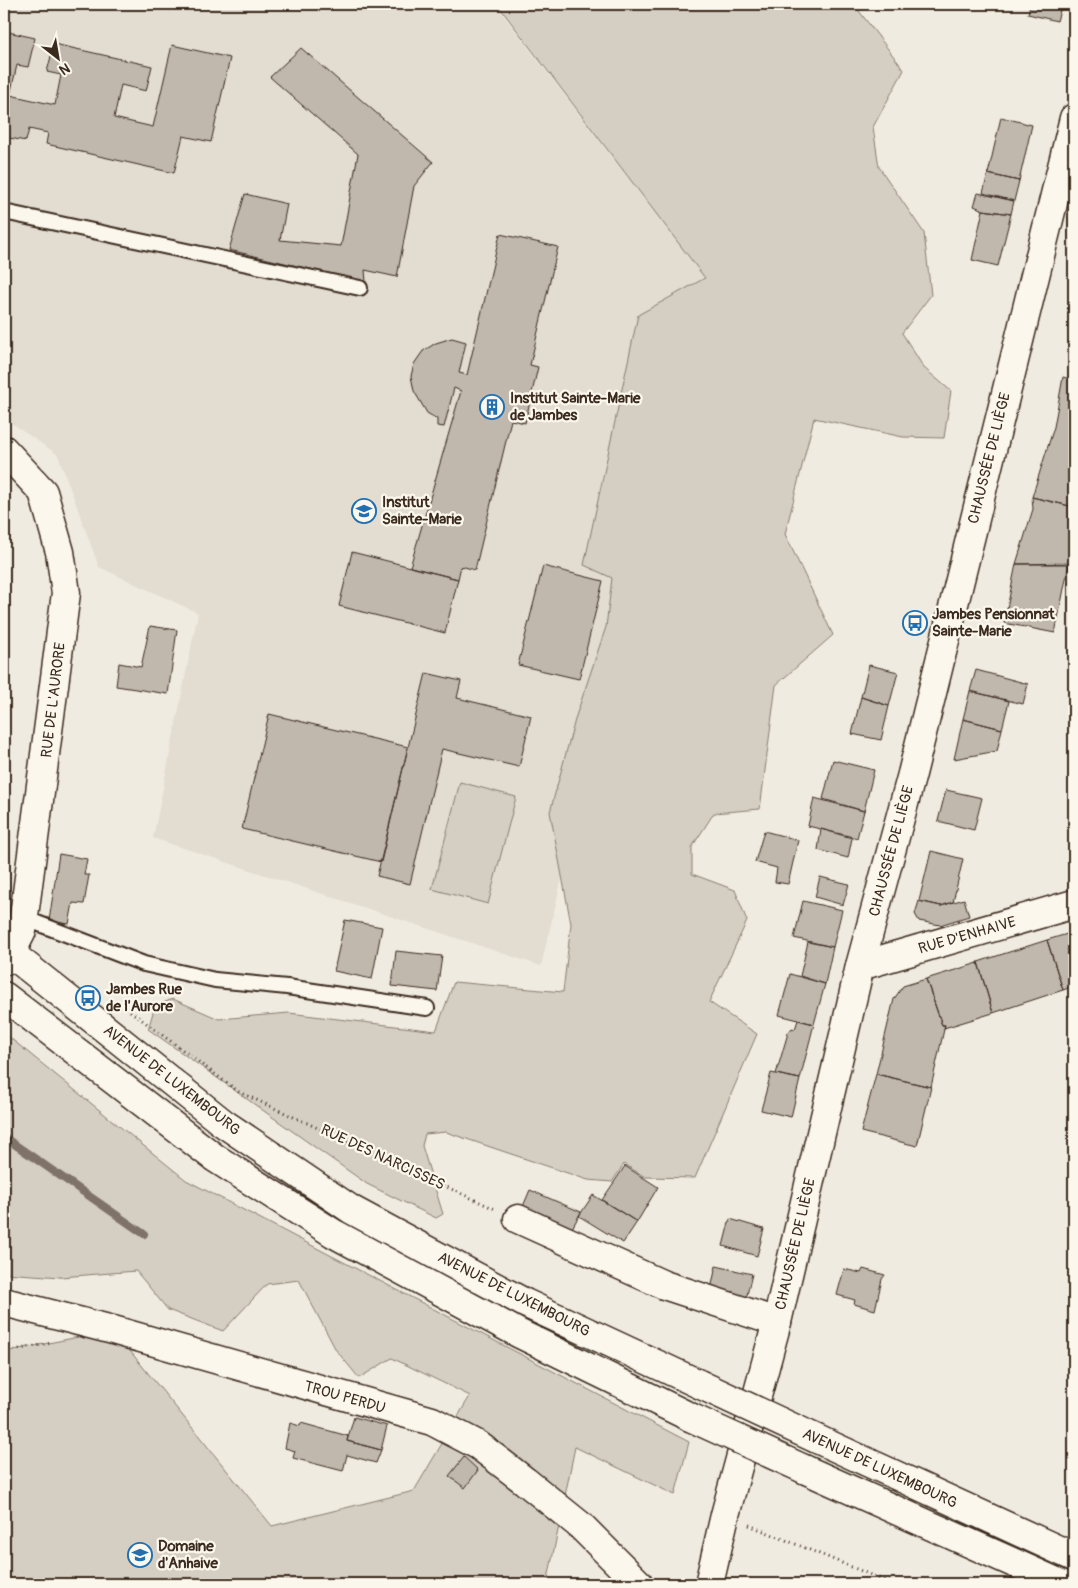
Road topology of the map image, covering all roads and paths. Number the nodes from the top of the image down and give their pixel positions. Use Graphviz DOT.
graph roads {
  1 [pos="1074,118"];
  2 [pos="4,212"];
  3 [pos="360,288"];
  4 [pos="4,450"];
  5 [pos="1074,904"];
  6 [pos="24,918"];
  7 [pos="6,954"];
  8 [pos="860,966"];
  9 [pos="4,996"];
  10 [pos="119,1003"];
  11 [pos="427,1008"];
  12 [pos="518,1219"];
  13 [pos="4,1302"];
  14 [pos="776,1322"];
  15 [pos="725,1515"];
  16 [pos="1074,1557"];
  17 [pos="639,1584"];
  18 [pos="710,1584"];
  19 [pos="893,1584"];
  20 [pos="1061,1584"];
  1 -- 8 [label="street, CHAUSSÉE DE LIÈGE"];
  2 -- 3 [label="lane"];
  4 -- 6 [label="street, RUE DE L'AURORE"];
  5 -- 8 [label="street, RUE D'ENHAIVE"];
  6 -- 7 [label="street, RUE DE L'AURORE"];
  6 -- 11 [label="lane"];
  7 -- 16 [label="street, AVENUE DE LUXEMBOURG, bridge"];
  8 -- 14 [label="street, CHAUSSÉE DE LIÈGE"];
  9 -- 20 [label="street, AVENUE DE LUXEMBOURG, bridge"];
  10 -- 12 [label="path, RUE DES NARCISSES"];
  12 -- 14 [label="street"];
  13 -- 17 [label="street, TROU PERDU"];
  14 -- 15 [label="street, CHAUSSÉE DE LIÈGE"];
  15 -- 18 [label="street, CHAUSSÉE DE LIÈGE"];
  15 -- 19 [label="path"];
}
